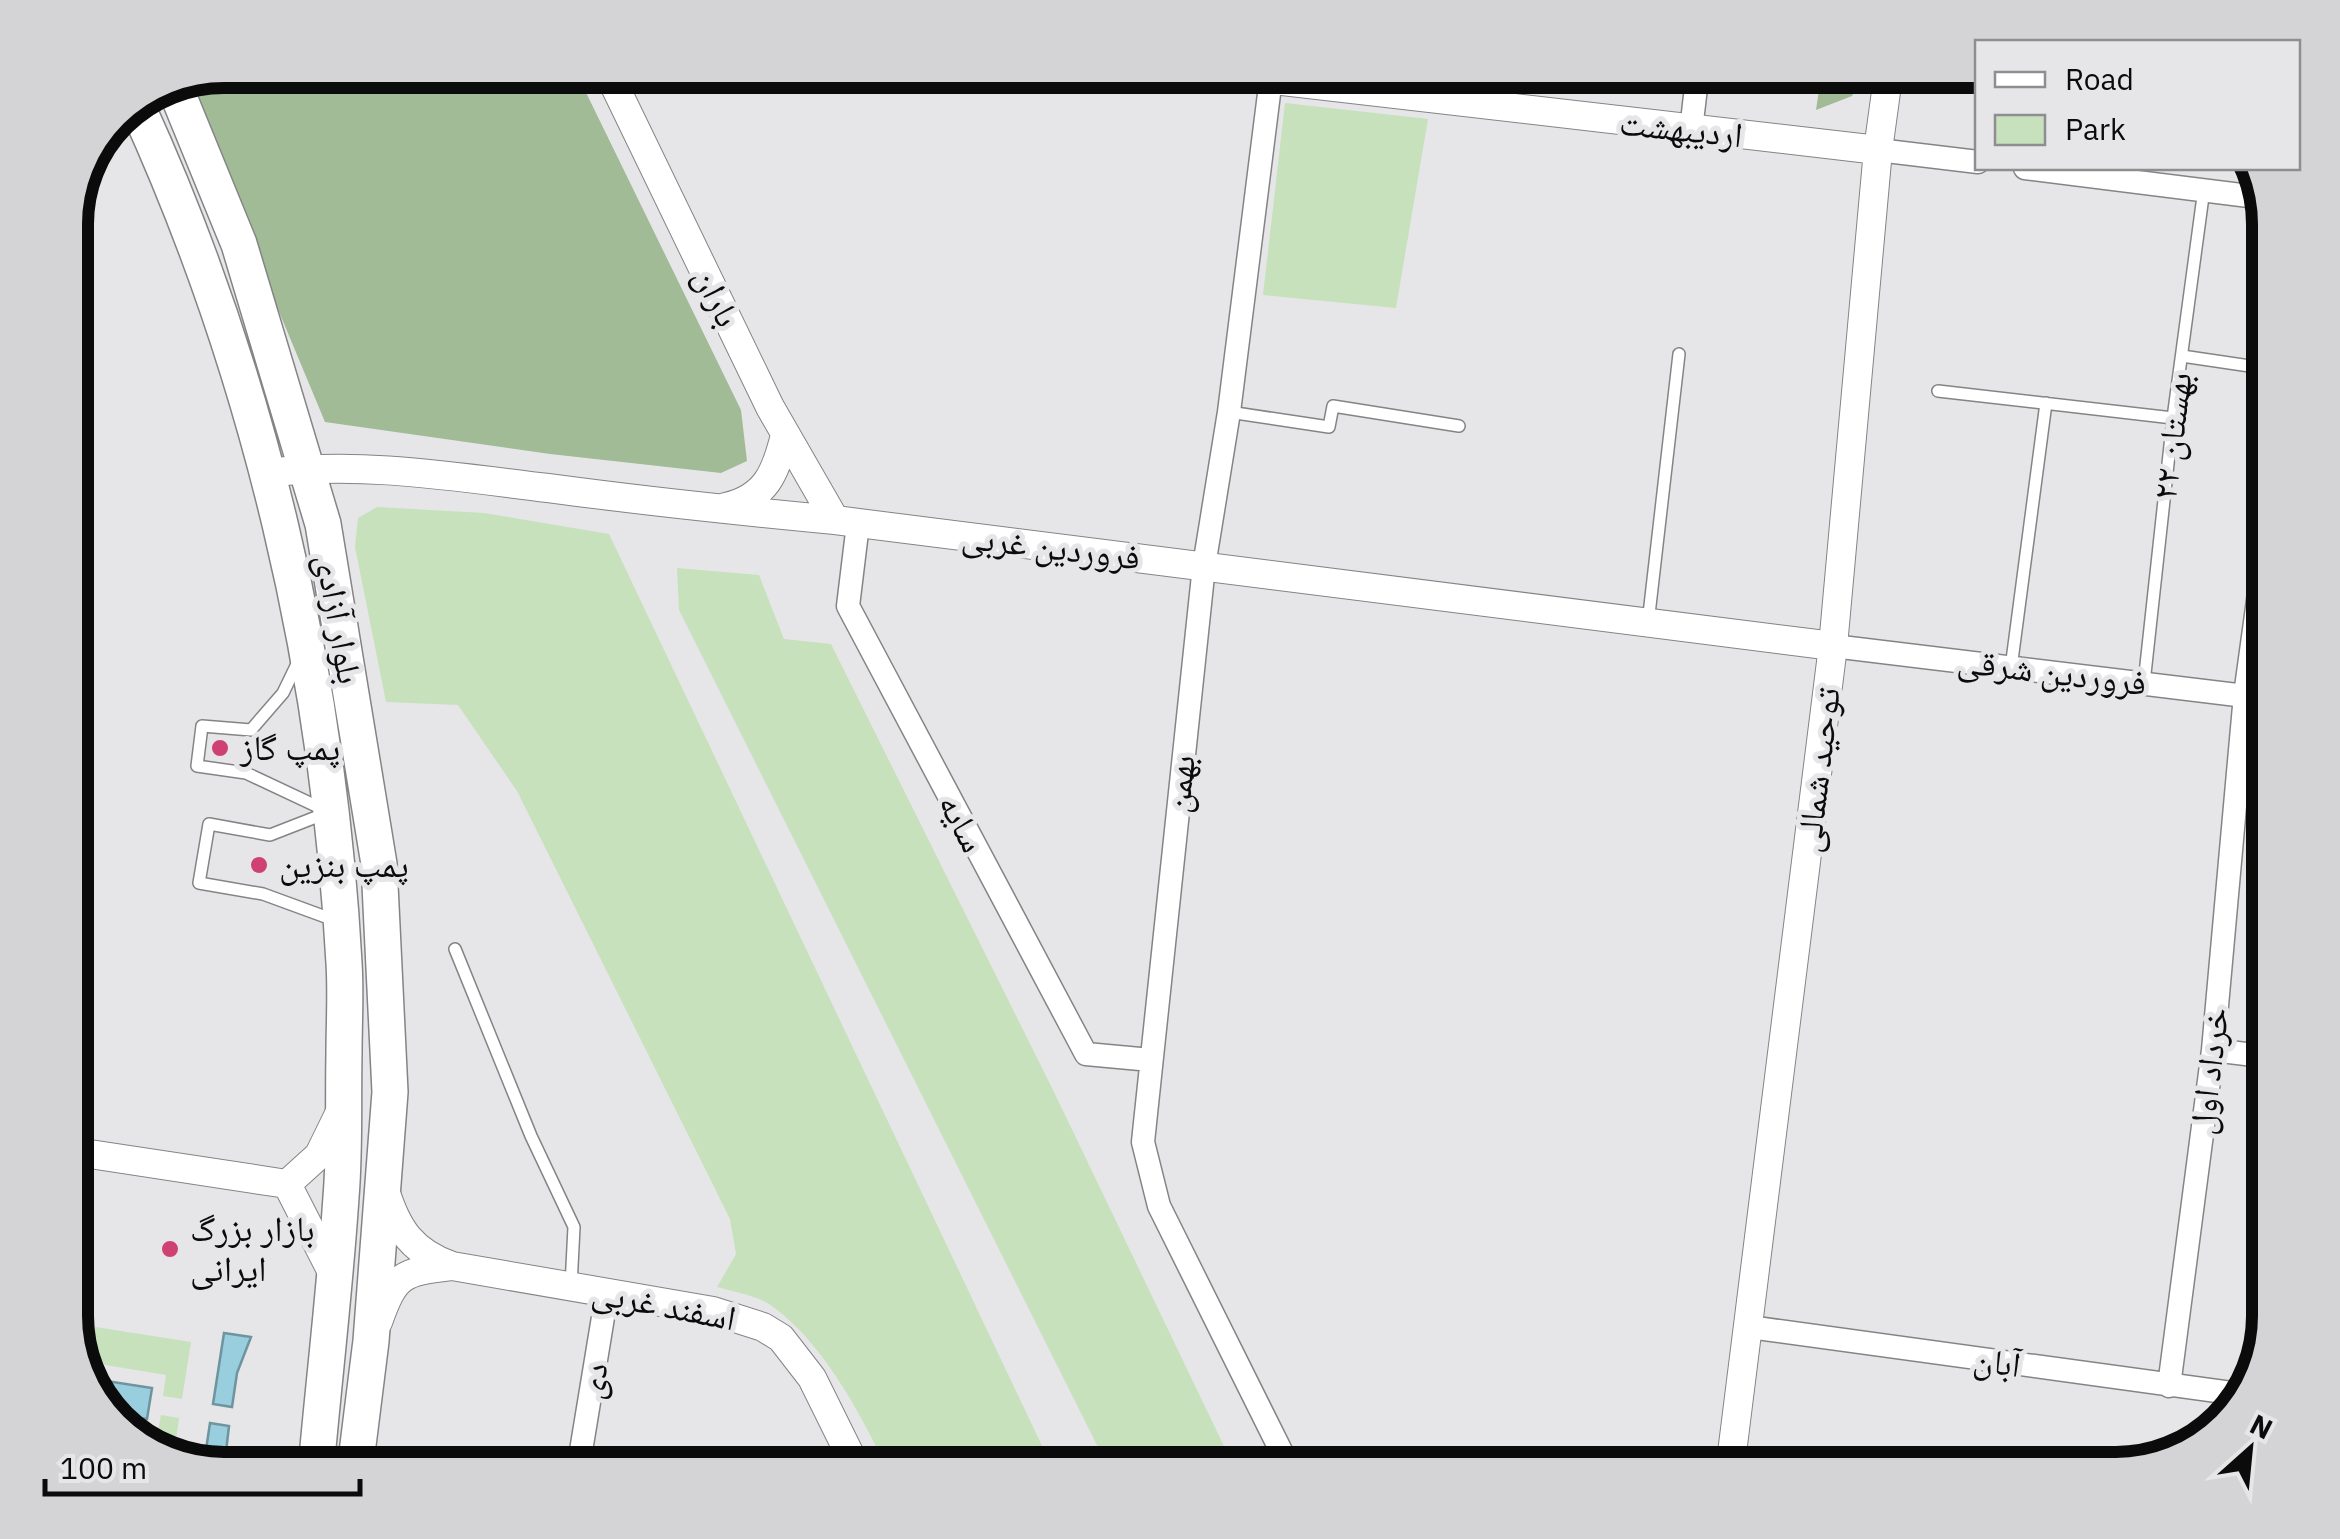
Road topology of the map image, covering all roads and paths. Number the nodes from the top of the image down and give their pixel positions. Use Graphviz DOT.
graph roads {
  1 [pos="616,88"];
  2 [pos="1269,88"];
  3 [pos="1370,88"];
  4 [pos="1696,88"];
  5 [pos="1887,88"];
  6 [pos="178,96"];
  7 [pos="141,116"];
  8 [pos="1691,130"];
  9 [pos="1878,150"];
  10 [pos="1975,162"];
  11 [pos="2058,170"];
  12 [pos="2142,175"];
  13 [pos="2204,189"];
  14 [pos="2249,196"];
  15 [pos="1679,354"];
  16 [pos="2182,356"];
  17 [pos="2252,366"];
  18 [pos="1938,391"];
  19 [pos="2046,402"];
  20 [pos="1230,412"];
  21 [pos="2173,418"];
  22 [pos="1459,426"];
  23 [pos="785,435"];
  24 [pos="307,468"];
  25 [pos="268,476"];
  26 [pos="710,509"];
  27 [pos="847,522"];
  28 [pos="1204,566"];
  29 [pos="1648,623"];
  30 [pos="2252,645"];
  31 [pos="1833,646"];
  32 [pos="304,647"];
  33 [pos="2011,668"];
  34 [pos="2144,683"];
  35 [pos="2245,694"];
  36 [pos="2252,695"];
  37 [pos="329,812"];
  38 [pos="340,923"];
  39 [pos="455,949"];
  40 [pos="2213,1050"];
  41 [pos="2252,1055"];
  42 [pos="1151,1060"];
  43 [pos="343,1107"];
  44 [pos="88,1153"];
  45 [pos="382,1181"];
  46 [pos="287,1184"];
  47 [pos="452,1266"];
  48 [pos="334,1276"];
  49 [pos="571,1286"];
  50 [pos="607,1293"];
  51 [pos="1748,1328"];
  52 [pos="372,1341"];
  53 [pos="2169,1386"];
  54 [pos="2228,1393"];
  55 [pos="318,1451"];
  56 [pos="357,1451"];
  57 [pos="581,1451"];
  58 [pos="848,1451"];
  59 [pos="1281,1451"];
  60 [pos="1732,1451"];
  1 -- 23 [label="street, باران"];
  2 -- 20 [label="street, بهمن"];
  3 -- 8 [label="street, اردیبهشت"];
  4 -- 8 [label="street"];
  5 -- 9 [label="street, توحید شمالی"];
  6 -- 24 [label="main road, بلوار آزادی"];
  7 -- 25 [label="main road, بلوار آزادی"];
  8 -- 9 [label="street, اردیبهشت"];
  9 -- 10 [label="street"];
  9 -- 31 [label="street, توحید شمالی"];
  11 -- 12 [label="street"];
  12 -- 13 [label="street"];
  13 -- 14 [label="street"];
  13 -- 16 [label="lane, بهستان ۲۲"];
  15 -- 29 [label="lane"];
  16 -- 17 [label="lane"];
  16 -- 21 [label="lane, بهستان ۲۲"];
  18 -- 19 [label="lane"];
  19 -- 21 [label="lane"];
  19 -- 33 [label="lane"];
  20 -- 22 [label="lane"];
  20 -- 28 [label="street, بهمن"];
  21 -- 34 [label="lane, بهستان ۲۲"];
  23 -- 26 [label="street"];
  23 -- 27 [label="street, باران"];
  24 -- 25 [label="main road"];
  24 -- 25 [label="main road"];
  24 -- 26 [label="street, فروردین غربی"];
  24 -- 45 [label="main road, بلوار آزادی"];
  25 -- 32 [label="main road, بلوار آزادی"];
  26 -- 27 [label="street, فروردین غربی"];
  27 -- 28 [label="street, فروردین غربی"];
  27 -- 42 [label="street, سایه"];
  28 -- 29 [label="street, فروردین غربی"];
  28 -- 42 [label="street, بهمن"];
  29 -- 31 [label="street, فروردین غربی"];
  30 -- 35 [label="street, خرداد اول"];
  31 -- 33 [label="street, فروردین شرقی"];
  31 -- 51 [label="street, توحید شمالی"];
  32 -- 37 [label="main road, بلوار آزادی"];
  32 -- 37 [label="lane"];
  33 -- 34 [label="street, فروردین شرقی"];
  34 -- 35 [label="street, فروردین شرقی"];
  35 -- 36 [label="street, فروردین شرقی"];
  35 -- 40 [label="street, خرداد اول"];
  37 -- 38 [label="main road, بلوار آزادی"];
  37 -- 38 [label="lane"];
  38 -- 43 [label="main road, بلوار آزادی"];
  39 -- 49 [label="lane"];
  40 -- 41 [label="street"];
  40 -- 53 [label="street, خرداد اول"];
  42 -- 59 [label="street, بهمن"];
  43 -- 46 [label="street"];
  43 -- 48 [label="main road, بلوار آزادی"];
  44 -- 46 [label="street"];
  45 -- 47 [label="street"];
  45 -- 52 [label="main road, بلوار آزادی"];
  46 -- 48 [label="street"];
  47 -- 49 [label="street, اسفند غربی"];
  47 -- 52 [label="street"];
  48 -- 55 [label="main road, بلوار آزادی"];
  49 -- 50 [label="street, اسفند غربی"];
  50 -- 57 [label="street, دی"];
  50 -- 58 [label="street, اسفند غربی"];
  51 -- 53 [label="street, آبان"];
  51 -- 60 [label="street, توحید شمالی"];
  52 -- 56 [label="main road, بلوار آزادی"];
  53 -- 54 [label="street, آبان"];
}
